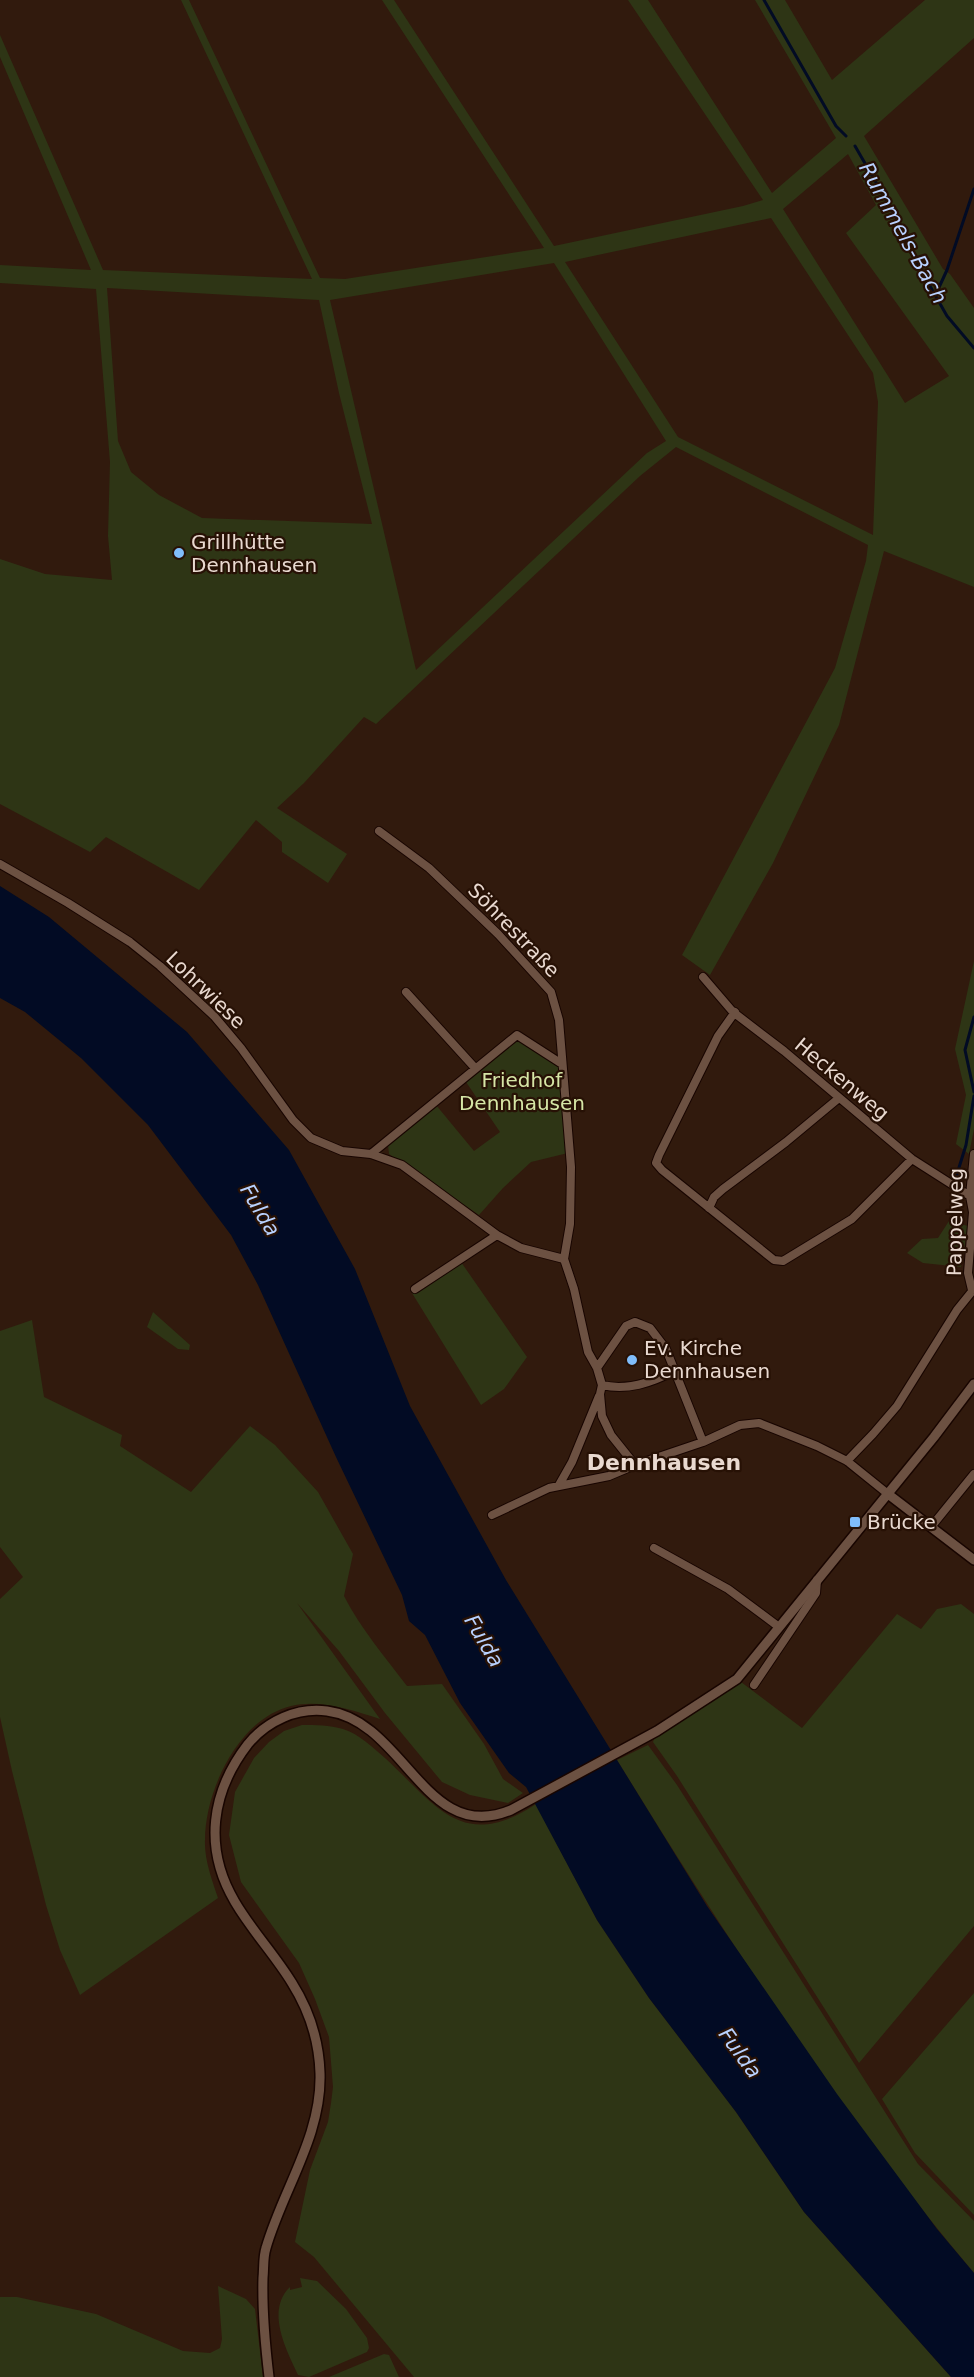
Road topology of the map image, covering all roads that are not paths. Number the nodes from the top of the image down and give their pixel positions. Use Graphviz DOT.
graph roads {
  1 [pos="379,831"];
  2 [pos="0,864"];
  3 [pos="704,976"];
  4 [pos="406,992"];
  5 [pos="735,1012"];
  6 [pos="562,1064"];
  7 [pos="475,1068"];
  8 [pos="839,1098"];
  9 [pos="371,1154"];
  10 [pos="974,1154"];
  11 [pos="912,1159"];
  12 [pos="970,1196"];
  13 [pos="709,1208"];
  14 [pos="496,1235"];
  15 [pos="564,1259"];
  16 [pos="415,1289"];
  17 [pos="973,1290"];
  18 [pos="597,1368"];
  19 [pos="674,1371"];
  20 [pos="602,1384"];
  21 [pos="974,1384"];
  22 [pos="600,1394"];
  23 [pos="703,1442"];
  24 [pos="847,1461"];
  25 [pos="635,1465"];
  26 [pos="974,1474"];
  27 [pos="559,1485"];
  28 [pos="888,1494"];
  29 [pos="492,1515"];
  30 [pos="931,1527"];
  31 [pos="654,1548"];
  32 [pos="974,1560"];
  33 [pos="817,1580"];
  34 [pos="779,1627"];
  35 [pos="754,1685"];
  36 [pos="269,2377"];
  1 -- 6 [label="street, Söhrestraße"];
  2 -- 9 [label="street, Lohrwiese"];
  3 -- 5 [label="street, Heckenweg"];
  4 -- 7 [label="street"];
  5 -- 8 [label="street, Heckenweg"];
  5 -- 13 [label="street"];
  6 -- 7 [label="street"];
  6 -- 15 [label="street, Söhrestraße"];
  7 -- 9 [label="street"];
  8 -- 11 [label="street, Heckenweg"];
  8 -- 13 [label="street"];
  9 -- 14 [label="street, Lohrwiese"];
  10 -- 12 [label="street, Pappelweg"];
  11 -- 12 [label="street, Heckenweg"];
  11 -- 13 [label="street"];
  12 -- 17 [label="street, Pappelweg"];
  14 -- 15 [label="street, Lohrwiese"];
  14 -- 16 [label="street"];
  15 -- 18 [label="street, Söhrestraße"];
  17 -- 24 [label="street"];
  18 -- 19 [label="street"];
  18 -- 20 [label="street, Söhrestraße"];
  19 -- 20 [label="street"];
  19 -- 23 [label="street"];
  20 -- 22 [label="street, Söhrestraße"];
  21 -- 28 [label="street"];
  22 -- 25 [label="street, Söhrestraße"];
  22 -- 27 [label="street"];
  23 -- 24 [label="street"];
  23 -- 25 [label="street"];
  24 -- 28 [label="street"];
  25 -- 27 [label="street"];
  26 -- 30 [label="street"];
  27 -- 29 [label="street"];
  28 -- 30 [label="street"];
  28 -- 33 [label="street"];
  30 -- 32 [label="street"];
  31 -- 34 [label="street"];
  33 -- 34 [label="street"];
  33 -- 35 [label="street"];
  34 -- 36 [label="street"];
}
